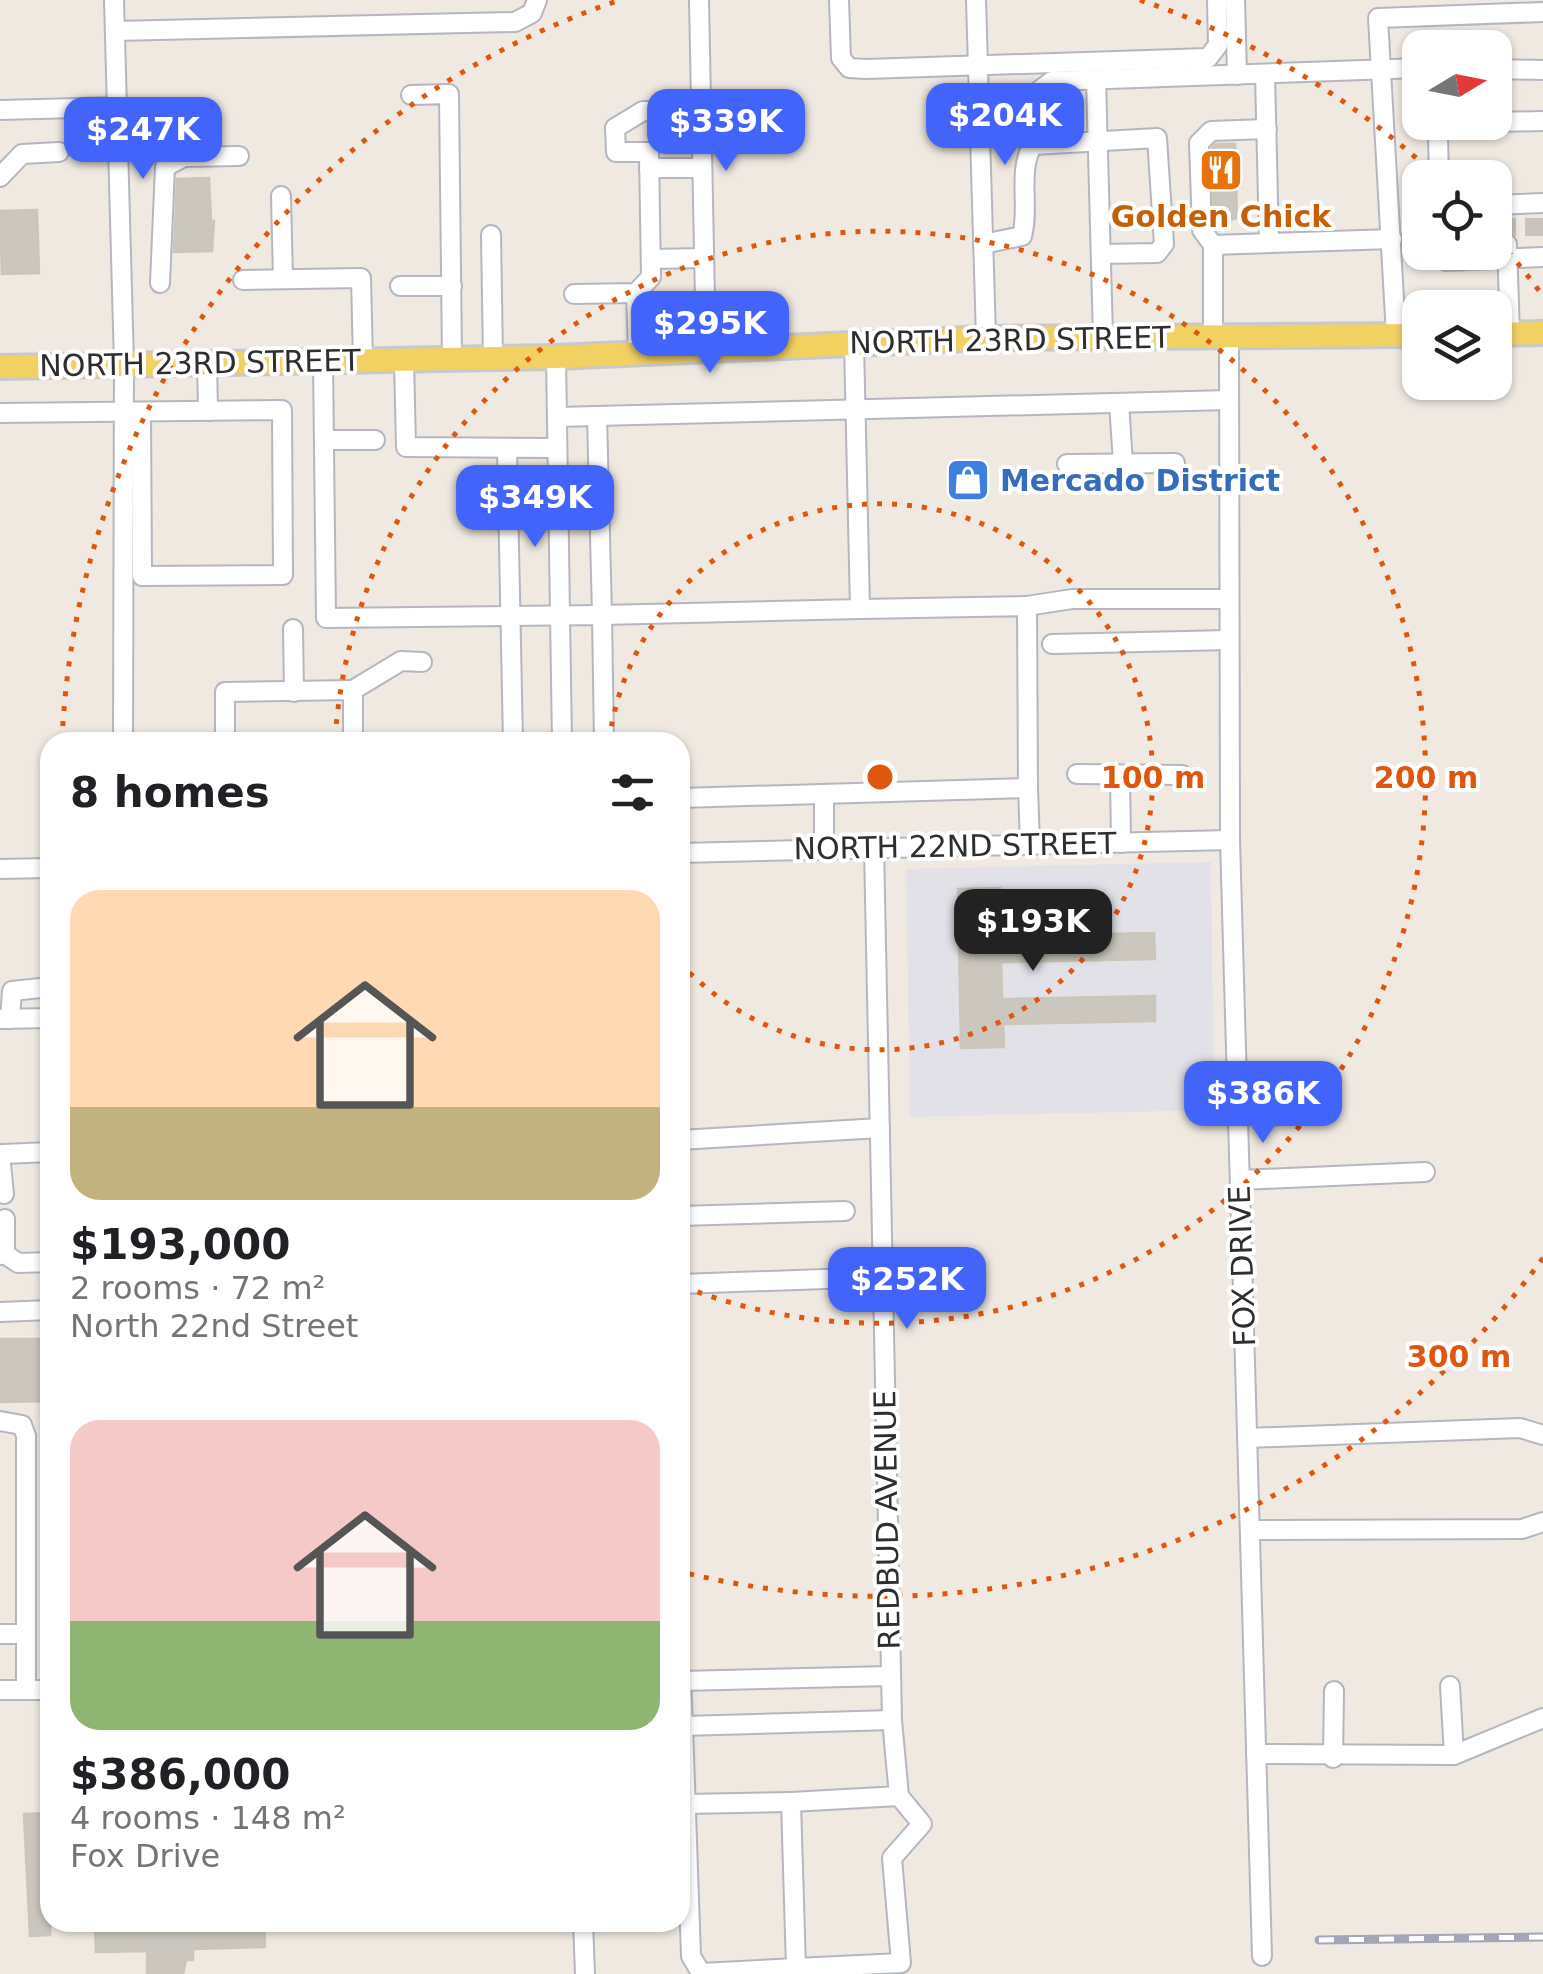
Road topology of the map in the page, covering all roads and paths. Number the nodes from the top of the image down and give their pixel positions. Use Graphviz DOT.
graph roads {
  1 [pos="114,0"];
  2 [pos="537,0"];
  3 [pos="699,0"];
  4 [pos="839,0"];
  5 [pos="976,0"];
  6 [pos="1217,0"];
  7 [pos="1235,0"];
  8 [pos="1508,6"];
  9 [pos="1543,12"];
  10 [pos="115,32"];
  11 [pos="978,64"];
  12 [pos="1383,67"];
  13 [pos="1402,68"];
  14 [pos="1512,69"];
  15 [pos="1543,70"];
  16 [pos="1265,74"];
  17 [pos="1237,75"];
  18 [pos="1096,79"];
  19 [pos="410,95"];
  20 [pos="979,105"];
  21 [pos="117,107"];
  22 [pos="0,110"];
  23 [pos="701,112"];
  24 [pos="1543,121"];
  25 [pos="1512,122"];
  26 [pos="1266,130"];
  27 [pos="1098,138"];
  28 [pos="60,152"];
  29 [pos="239,156"];
  30 [pos="649,168"];
  31 [pos="702,168"];
  32 [pos="0,177"];
  33 [pos="281,196"];
  34 [pos="491,236"];
  35 [pos="1392,239"];
  36 [pos="1269,243"];
  37 [pos="983,244"];
  38 [pos="1213,246"];
  39 [pos="1512,251"];
  40 [pos="1537,253"];
  41 [pos="1101,254"];
  42 [pos="704,258"];
  43 [pos="651,259"];
  44 [pos="283,279"];
  45 [pos="243,280"];
  46 [pos="160,283"];
  47 [pos="400,286"];
  48 [pos="452,286"];
  49 [pos="636,293"];
  50 [pos="574,294"];
  51 [pos="1402,299"];
  52 [pos="1543,333"];
  53 [pos="1512,334"];
  54 [pos="1402,335"];
  55 [pos="1221,336"];
  56 [pos="1103,337"];
  57 [pos="986,338"];
  58 [pos="854,344"];
  59 [pos="706,350"];
  60 [pos="638,353"];
  61 [pos="556,357"];
  62 [pos="493,358"];
  63 [pos="452,359"];
  64 [pos="363,360"];
  65 [pos="404,360"];
  66 [pos="323,361"];
  67 [pos="207,363"];
  68 [pos="124,364"];
  69 [pos="0,367"];
  70 [pos="1228,400"];
  71 [pos="1119,403"];
  72 [pos="856,410"];
  73 [pos="208,411"];
  74 [pos="132,412"];
  75 [pos="0,413"];
  76 [pos="597,416"];
  77 [pos="557,417"];
  78 [pos="324,440"];
  79 [pos="374,440"];
  80 [pos="507,448"];
  81 [pos="557,448"];
  82 [pos="1123,463"];
  83 [pos="1176,463"];
  84 [pos="1068,464"];
  85 [pos="1229,599"];
  86 [pos="1027,606"];
  87 [pos="860,609"];
  88 [pos="602,615"];
  89 [pos="510,616"];
  90 [pos="560,616"];
  91 [pos="293,629"];
  92 [pos="1229,640"];
  93 [pos="1052,644"];
  94 [pos="422,662"];
  95 [pos="353,690"];
  96 [pos="294,692"];
  97 [pos="124,732"];
  98 [pos="225,732"];
  99 [pos="354,732"];
  100 [pos="513,732"];
  101 [pos="562,732"];
  102 [pos="604,732"];
  103 [pos="1077,774"];
  104 [pos="1120,774"];
  105 [pos="1182,775"];
  106 [pos="1028,788"];
  107 [pos="824,794"];
  108 [pos="690,798"];
  109 [pos="1230,840"];
  110 [pos="1121,842"];
  111 [pos="1030,844"];
  112 [pos="874,848"];
  113 [pos="824,850"];
  114 [pos="690,853"];
  115 [pos="40,868"];
  116 [pos="0,869"];
  117 [pos="40,988"];
  118 [pos="40,1018"];
  119 [pos="5,1019"];
  120 [pos="880,1128"];
  121 [pos="690,1139"];
  122 [pos="40,1152"];
  123 [pos="1,1154"];
  124 [pos="1425,1172"];
  125 [pos="1240,1180"];
  126 [pos="4,1194"];
  127 [pos="844,1211"];
  128 [pos="690,1216"];
  129 [pos="4,1219"];
  130 [pos="2,1254"];
  131 [pos="40,1262"];
  132 [pos="882,1277"];
  133 [pos="690,1284"];
  134 [pos="40,1310"];
  135 [pos="0,1312"];
  136 [pos="0,1421"];
  137 [pos="1543,1436"];
  138 [pos="1247,1438"];
  139 [pos="1543,1522"];
  140 [pos="1250,1530"];
  141 [pos="0,1634"];
  142 [pos="26,1634"];
  143 [pos="890,1676"];
  144 [pos="690,1680"];
  145 [pos="1450,1686"];
  146 [pos="0,1690"];
  147 [pos="26,1690"];
  148 [pos="40,1690"];
  149 [pos="1334,1692"];
  150 [pos="1543,1718"];
  151 [pos="892,1720"];
  152 [pos="690,1726"];
  153 [pos="1256,1754"];
  154 [pos="1454,1755"];
  155 [pos="1333,1758"];
  156 [pos="899,1796"];
  157 [pos="792,1802"];
  158 [pos="690,1804"];
  159 [pos="583,1932"];
  160 [pos="690,1932"];
  161 [pos="1262,1956"];
  162 [pos="796,1968"];
  163 [pos="585,1974"];
  1 -- 10 [label="street"];
  2 -- 10 [label="street"];
  3 -- 23 [label="street"];
  4 -- 11 [label="street"];
  5 -- 11 [label="street"];
  6 -- 11 [label="street"];
  7 -- 17 [label="street"];
  8 -- 9 [label="street"];
  8 -- 12 [label="street"];
  10 -- 21 [label="street"];
  11 -- 20 [label="street"];
  12 -- 13 [label="street"];
  12 -- 16 [label="street"];
  12 -- 35 [label="street"];
  14 -- 15 [label="street"];
  16 -- 17 [label="street"];
  16 -- 26 [label="street"];
  17 -- 18 [label="street"];
  18 -- 20 [label="street"];
  18 -- 27 [label="street"];
  19 -- 48 [label="street"];
  20 -- 37 [label="street"];
  21 -- 22 [label="street"];
  21 -- 68 [label="street"];
  23 -- 30 [label="street"];
  23 -- 31 [label="street"];
  24 -- 25 [label="street"];
  26 -- 36 [label="street"];
  26 -- 38 [label="street, FOX DRIVE"];
  27 -- 37 [label="street"];
  27 -- 41 [label="street"];
  27 -- 41 [label="street"];
  28 -- 32 [label="street"];
  29 -- 46 [label="street"];
  30 -- 31 [label="street"];
  30 -- 43 [label="street"];
  31 -- 42 [label="street"];
  33 -- 44 [label="street"];
  34 -- 62 [label="street"];
  35 -- 36 [label="street"];
  35 -- 51 [label="street"];
  36 -- 38 [label="street"];
  37 -- 57 [label="street"];
  38 -- 55 [label="street, FOX DRIVE"];
  39 -- 40 [label="street"];
  41 -- 56 [label="street"];
  42 -- 43 [label="street"];
  42 -- 59 [label="street"];
  43 -- 49 [label="street"];
  44 -- 45 [label="street"];
  44 -- 64 [label="street"];
  47 -- 48 [label="street"];
  48 -- 63 [label="street"];
  49 -- 50 [label="street"];
  49 -- 60 [label="street"];
  52 -- 53 [label="main road"];
  54 -- 55 [label="main road, NORTH 23RD STREET"];
  55 -- 56 [label="main road, NORTH 23RD STREET"];
  55 -- 70 [label="street, FOX DRIVE"];
  56 -- 57 [label="main road, NORTH 23RD STREET"];
  57 -- 58 [label="main road, NORTH 23RD STREET"];
  58 -- 59 [label="main road, NORTH 23RD STREET"];
  58 -- 72 [label="street"];
  59 -- 60 [label="main road, NORTH 23RD STREET"];
  60 -- 61 [label="main road, NORTH 23RD STREET"];
  61 -- 62 [label="main road, NORTH 23RD STREET"];
  61 -- 77 [label="street"];
  62 -- 63 [label="main road, NORTH 23RD STREET"];
  63 -- 65 [label="main road, NORTH 23RD STREET"];
  64 -- 65 [label="main road, NORTH 23RD STREET"];
  64 -- 66 [label="main road, NORTH 23RD STREET"];
  65 -- 80 [label="street"];
  66 -- 67 [label="main road, NORTH 23RD STREET"];
  66 -- 78 [label="street"];
  67 -- 68 [label="main road, NORTH 23RD STREET"];
  67 -- 73 [label="street"];
  68 -- 69 [label="main road, NORTH 23RD STREET"];
  68 -- 74 [label="street"];
  70 -- 71 [label="street"];
  70 -- 85 [label="street, FOX DRIVE"];
  71 -- 72 [label="street"];
  71 -- 82 [label="street"];
  72 -- 76 [label="street"];
  72 -- 87 [label="street"];
  73 -- 74 [label="street"];
  73 -- 74 [label="street"];
  74 -- 75 [label="street"];
  74 -- 97 [label="street"];
  76 -- 77 [label="street"];
  76 -- 88 [label="street"];
  77 -- 81 [label="street"];
  78 -- 79 [label="street"];
  78 -- 89 [label="street"];
  80 -- 81 [label="street"];
  80 -- 89 [label="street"];
  81 -- 90 [label="street"];
  82 -- 83 [label="street"];
  82 -- 84 [label="street"];
  85 -- 86 [label="street"];
  85 -- 92 [label="street, FOX DRIVE"];
  86 -- 87 [label="street"];
  86 -- 106 [label="street"];
  87 -- 88 [label="street"];
  88 -- 90 [label="street"];
  88 -- 102 [label="street"];
  89 -- 90 [label="street"];
  89 -- 100 [label="street"];
  90 -- 101 [label="street"];
  91 -- 96 [label="street"];
  92 -- 93 [label="street"];
  92 -- 109 [label="street, FOX DRIVE"];
  94 -- 95 [label="street"];
  95 -- 96 [label="street"];
  95 -- 99 [label="street"];
  96 -- 98 [label="street"];
  103 -- 104 [label="street"];
  104 -- 105 [label="street"];
  104 -- 110 [label="street"];
  106 -- 107 [label="street"];
  106 -- 111 [label="street"];
  107 -- 108 [label="street"];
  107 -- 113 [label="street"];
  109 -- 110 [label="street, NORTH 22ND STREET"];
  109 -- 125 [label="street, FOX DRIVE"];
  110 -- 111 [label="street, NORTH 22ND STREET"];
  111 -- 112 [label="street, NORTH 22ND STREET"];
  112 -- 113 [label="street, NORTH 22ND STREET"];
  112 -- 120 [label="street, REDBUD AVENUE"];
  113 -- 114 [label="street, NORTH 22ND STREET"];
  115 -- 116 [label="street"];
  117 -- 119 [label="street"];
  118 -- 119 [label="street"];
  120 -- 121 [label="street"];
  120 -- 132 [label="street, REDBUD AVENUE"];
  122 -- 123 [label="street"];
  123 -- 126 [label="street"];
  124 -- 125 [label="street"];
  125 -- 138 [label="street, FOX DRIVE"];
  127 -- 128 [label="street"];
  129 -- 130 [label="street"];
  130 -- 131 [label="street"];
  132 -- 133 [label="street"];
  132 -- 143 [label="street, REDBUD AVENUE"];
  134 -- 135 [label="street"];
  136 -- 142 [label="street"];
  137 -- 138 [label="street"];
  138 -- 140 [label="street, FOX DRIVE"];
  139 -- 140 [label="street"];
  140 -- 153 [label="street, FOX DRIVE"];
  141 -- 142 [label="street"];
  142 -- 147 [label="street"];
  143 -- 144 [label="street"];
  143 -- 151 [label="street, REDBUD AVENUE"];
  145 -- 154 [label="street"];
  146 -- 147 [label="street"];
  147 -- 148 [label="street"];
  149 -- 155 [label="street"];
  150 -- 154 [label="street"];
  151 -- 152 [label="street"];
  151 -- 156 [label="street, REDBUD AVENUE"];
  153 -- 155 [label="street"];
  153 -- 161 [label="street, FOX DRIVE"];
  154 -- 155 [label="street"];
  156 -- 157 [label="street"];
  156 -- 162 [label="street"];
  157 -- 158 [label="street"];
  157 -- 162 [label="street"];
  159 -- 163 [label="street"];
  160 -- 162 [label="street"];
}
